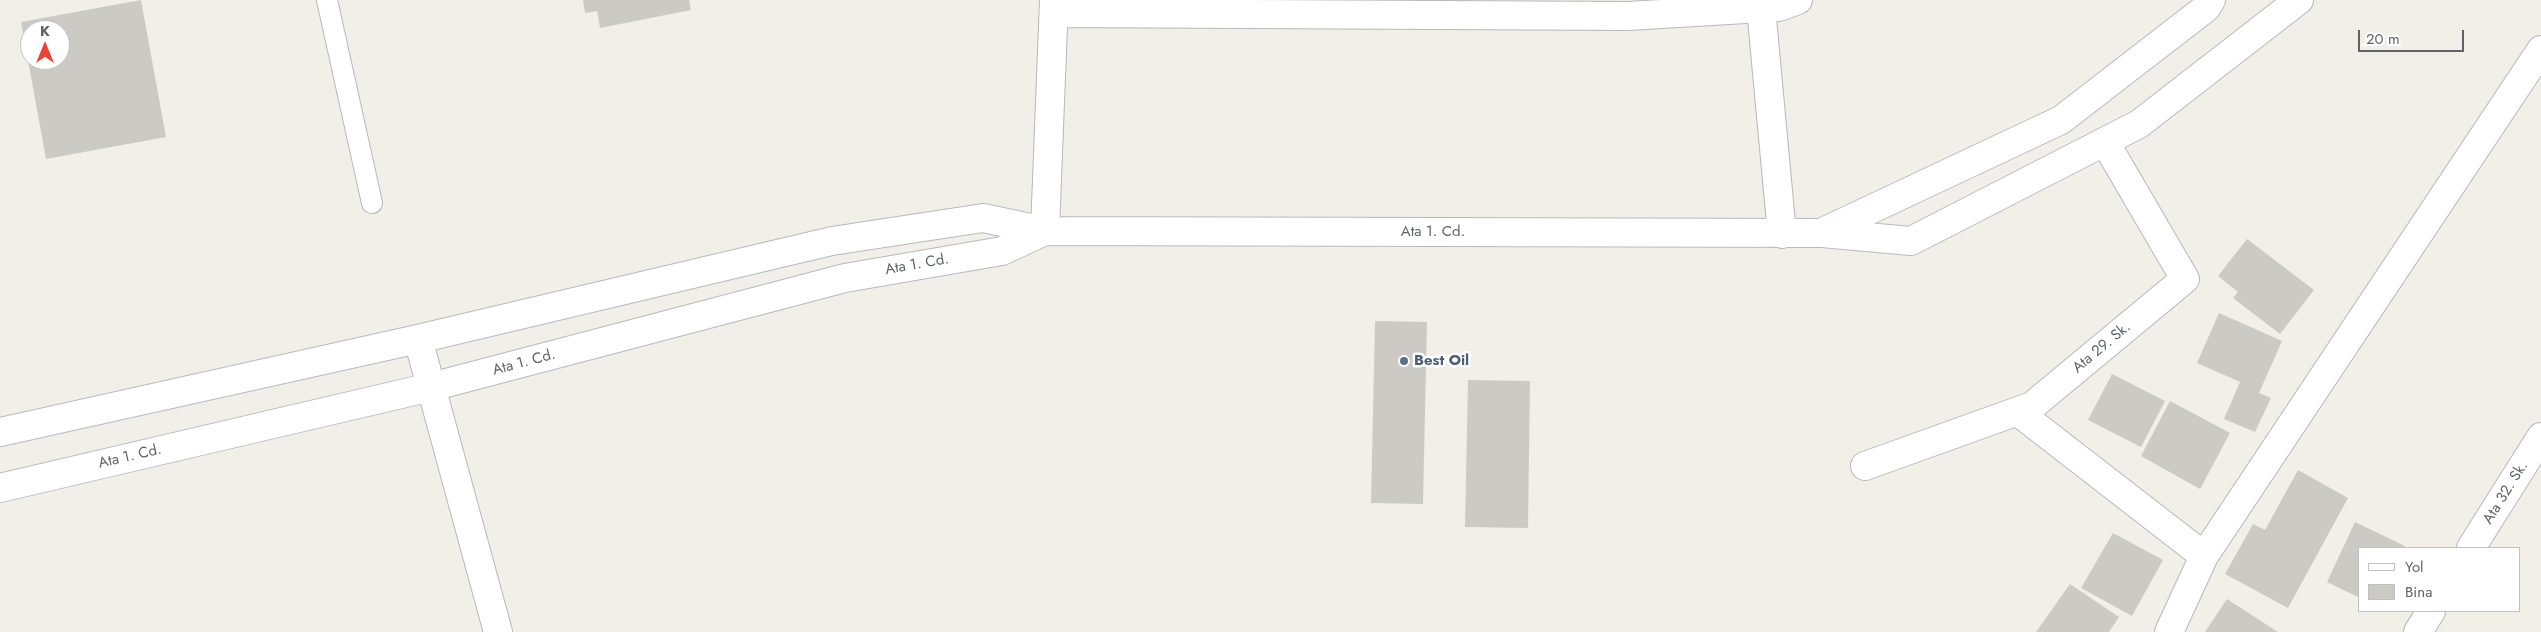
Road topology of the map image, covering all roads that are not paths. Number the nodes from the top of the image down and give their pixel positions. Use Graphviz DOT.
graph roads {
  1 [pos="327,0"];
  2 [pos="1798,0"];
  3 [pos="2211,0"];
  4 [pos="2299,0"];
  5 [pos="1054,6"];
  6 [pos="1375,7"];
  7 [pos="1761,8"];
  8 [pos="2541,50"];
  9 [pos="2105,142"];
  10 [pos="372,203"];
  11 [pos="1044,230"];
  12 [pos="1822,233"];
  13 [pos="1782,234"];
  14 [pos="418,339"];
  15 [pos="431,387"];
  16 [pos="2018,412"];
  17 [pos="0,432"];
  18 [pos="2541,437"];
  19 [pos="1865,466"];
  20 [pos="0,488"];
  21 [pos="2472,547"];
  22 [pos="2204,556"];
  23 [pos="2430,612"];
  24 [pos="498,632"];
  25 [pos="2169,632"];
  26 [pos="2418,632"];
  1 -- 10 [label="lane"];
  2 -- 7 [label="street"];
  3 -- 12 [label="street"];
  4 -- 9 [label="street, Ata 1. Cd."];
  5 -- 6 [label="street"];
  5 -- 11 [label="street"];
  6 -- 7 [label="street"];
  7 -- 13 [label="street"];
  8 -- 22 [label="street"];
  9 -- 12 [label="street, Ata 1. Cd."];
  9 -- 16 [label="street, Ata 29. Sk."];
  11 -- 13 [label="street, Ata 1. Cd."];
  11 -- 14 [label="street, Ata 1. Cd."];
  11 -- 15 [label="street, Ata 1. Cd."];
  12 -- 13 [label="street, Ata 1. Cd."];
  14 -- 15 [label="street"];
  14 -- 17 [label="street, Ata 1. Cd."];
  15 -- 20 [label="street, Ata 1. Cd."];
  15 -- 24 [label="street"];
  16 -- 19 [label="street, Ata 29. Sk."];
  16 -- 22 [label="street"];
  18 -- 21 [label="street, Ata 32. Sk."];
  22 -- 25 [label="street"];
  23 -- 26 [label="street"];
}
